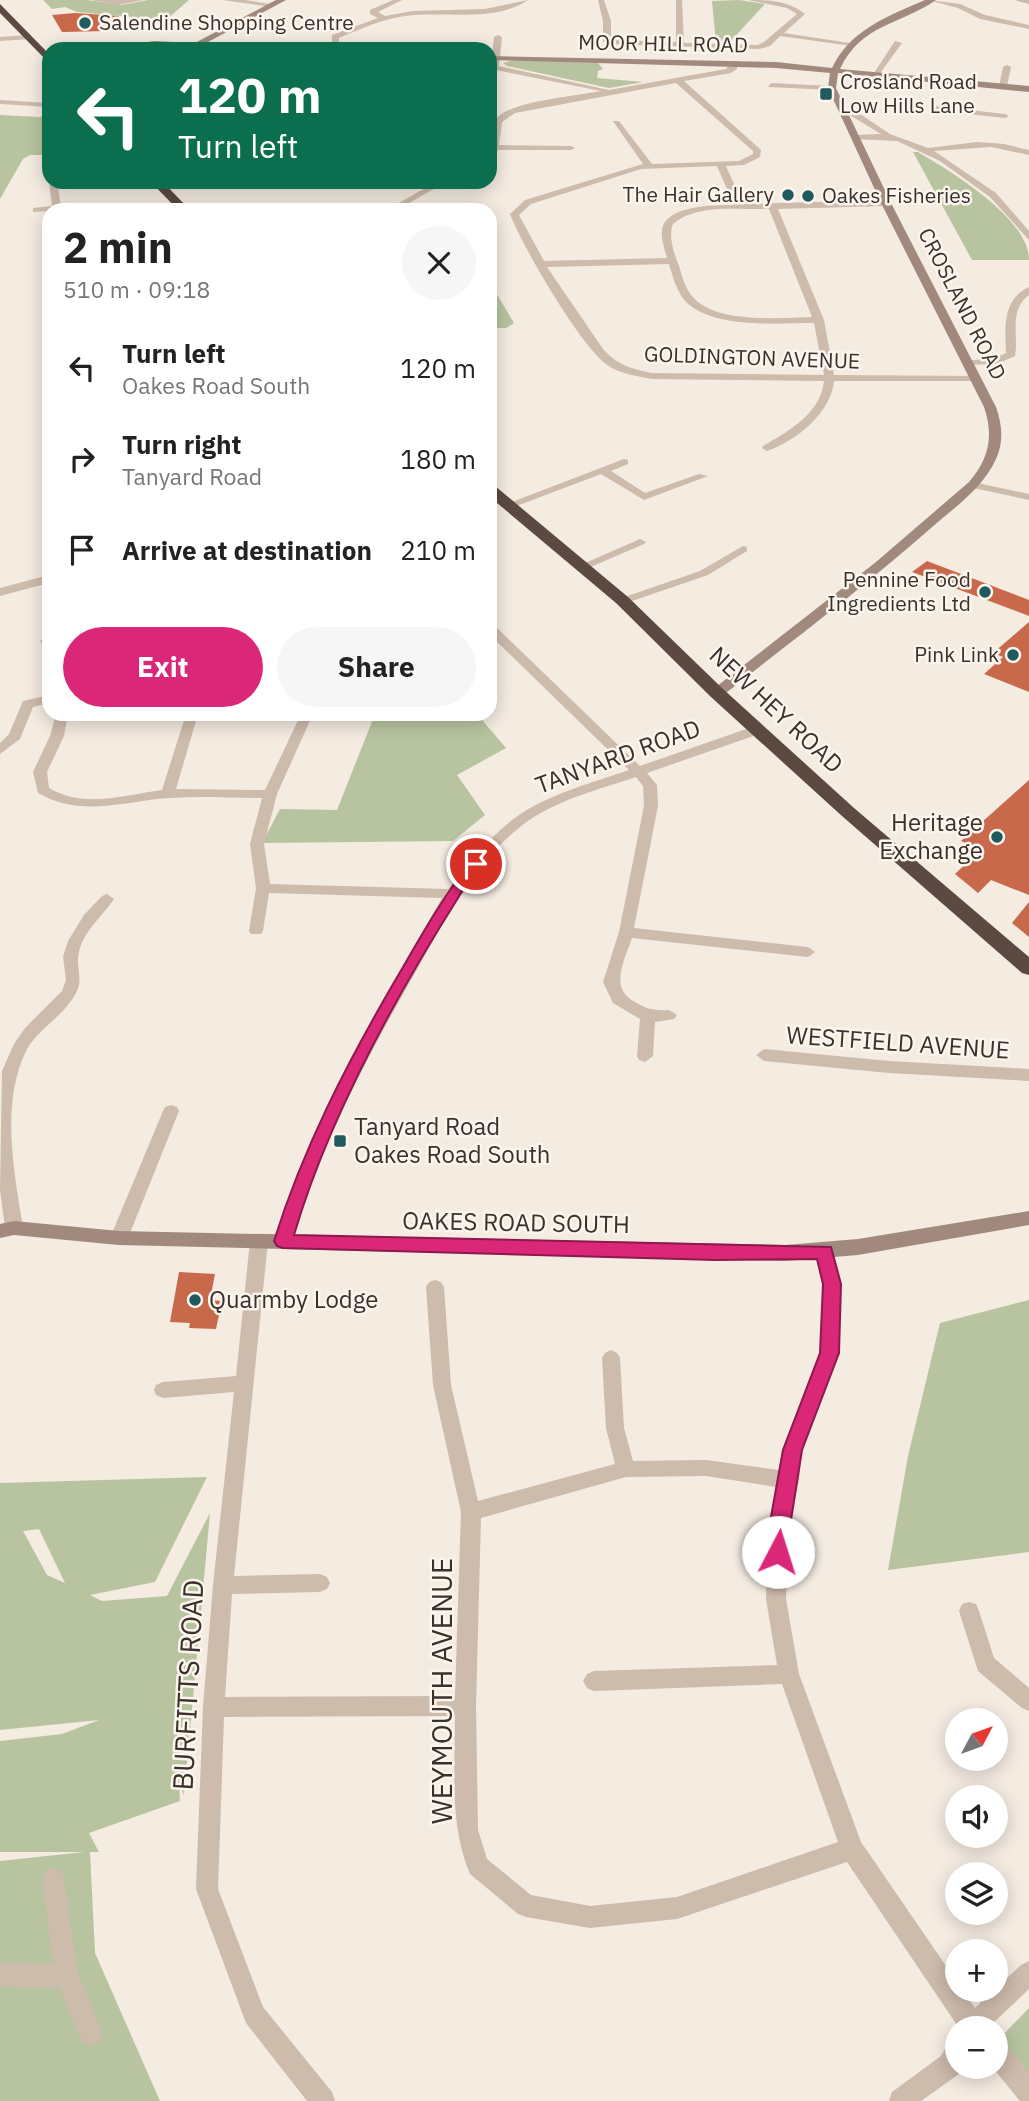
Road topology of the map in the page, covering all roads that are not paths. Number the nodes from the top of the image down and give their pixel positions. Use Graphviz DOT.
graph roads {
  1 [pos="94,0"];
  2 [pos="141,0"];
  3 [pos="226,0"];
  4 [pos="282,0"];
  5 [pos="399,0"];
  6 [pos="460,0"];
  7 [pos="525,0"];
  8 [pos="601,0"];
  9 [pos="678,0"];
  10 [pos="751,0"];
  11 [pos="931,0"];
  12 [pos="1018,0"];
  13 [pos="1029,2"];
  14 [pos="272,5"];
  15 [pos="0,8"];
  16 [pos="461,11"];
  17 [pos="385,19"];
  18 [pos="1029,27"];
  19 [pos="780,32"];
  20 [pos="27,37"];
  21 [pos="498,37"];
  22 [pos="0,39"];
  23 [pos="201,42"];
  24 [pos="335,42"];
  25 [pos="497,42"];
  26 [pos="853,42"];
  27 [pos="898,43"];
  28 [pos="680,45"];
  29 [pos="42,53"];
  30 [pos="735,63"];
  31 [pos="497,64"];
  32 [pos="497,65"];
  33 [pos="1007,67"];
  34 [pos="835,69"];
  35 [pos="875,74"];
  36 [pos="679,81"];
  37 [pos="771,85"];
  38 [pos="1003,86"];
  39 [pos="832,88"];
  40 [pos="1029,89"];
  41 [pos="614,92"];
  42 [pos="0,102"];
  43 [pos="42,105"];
  44 [pos="934,108"];
  45 [pos="842,110"];
  46 [pos="497,123"];
  47 [pos="616,123"];
  48 [pos="1000,127"];
  49 [pos="887,136"];
  50 [pos="855,137"];
  51 [pos="497,147"];
  52 [pos="571,148"];
  53 [pos="926,151"];
  54 [pos="1029,153"];
  55 [pos="722,165"];
  56 [pos="649,166"];
  57 [pos="164,189"];
  58 [pos="429,189"];
  59 [pos="177,203"];
  60 [pos="403,203"];
  61 [pos="886,203"];
  62 [pos="772,205"];
  63 [pos="739,206"];
  64 [pos="36,210"];
  65 [pos="42,210"];
  66 [pos="1029,237"];
  67 [pos="672,261"];
  68 [pos="541,264"];
  69 [pos="1029,290"];
  70 [pos="819,320"];
  71 [pos="968,363"];
  72 [pos="829,379"];
  73 [pos="976,379"];
  74 [pos="767,448"];
  75 [pos="624,462"];
  76 [pos="602,470"];
  77 [pos="703,476"];
  78 [pos="973,485"];
  79 [pos="497,495"];
  80 [pos="1029,497"];
  81 [pos="510,505"];
  82 [pos="640,542"];
  83 [pos="743,550"];
  84 [pos="582,567"];
  85 [pos="42,581"];
  86 [pos="0,592"];
  87 [pos="622,600"];
  88 [pos="497,635"];
  89 [pos="717,692"];
  90 [pos="42,701"];
  91 [pos="60,721"];
  92 [pos="190,721"];
  93 [pos="304,721"];
  94 [pos="757,730"];
  95 [pos="0,750"];
  96 [pos="640,773"];
  97 [pos="168,794"];
  98 [pos="270,794"];
  99 [pos="263,888"];
  100 [pos="453,894"];
  101 [pos="107,900"];
  102 [pos="256,931"];
  103 [pos="626,932"];
  104 [pos="808,952"];
  105 [pos="1029,968"];
  106 [pos="669,1015"];
  107 [pos="648,1017"];
  108 [pos="764,1055"];
  109 [pos="645,1056"];
  110 [pos="1029,1075"];
  111 [pos="171,1111"];
  112 [pos="1,1138"];
  113 [pos="1029,1218"];
  114 [pos="7,1230"];
  115 [pos="119,1238"];
  116 [pos="259,1241"];
  117 [pos="283,1241"];
  118 [pos="824,1252"];
  119 [pos="435,1287"];
  120 [pos="611,1358"];
  121 [pos="244,1383"];
  122 [pos="163,1390"];
  123 [pos="626,1469"];
  124 [pos="789,1480"];
  125 [pos="471,1513"];
  126 [pos="320,1583"];
  127 [pos="223,1585"];
  128 [pos="969,1611"];
  129 [pos="789,1674"];
  130 [pos="594,1681"];
  131 [pos="1029,1701"];
  132 [pos="465,1706"];
  133 [pos="214,1707"];
  134 [pos="852,1849"];
  135 [pos="53,1879"];
  136 [pos="1029,1973"];
  137 [pos="0,1974"];
  138 [pos="66,1976"];
  139 [pos="966,2016"];
  140 [pos="984,2016"];
  141 [pos="91,2034"];
  142 [pos="1008,2067"];
  143 [pos="945,2069"];
  144 [pos="1029,2092"];
  145 [pos="323,2101"];
  146 [pos="901,2101"];
  1 -- 2 [label="street"];
  3 -- 14 [label="street"];
  4 -- 14 [label="street"];
  5 -- 17 [label="street"];
  6 -- 16 [label="street"];
  7 -- 16 [label="street"];
  8 -- 28 [label="street"];
  9 -- 28 [label="street"];
  10 -- 19 [label="street"];
  11 -- 18 [label="street"];
  11 -- 26 [label="street"];
  12 -- 13 [label="street"];
  14 -- 23 [label="street"];
  15 -- 20 [label="highway"];
  16 -- 17 [label="street"];
  17 -- 24 [label="street"];
  19 -- 26 [label="street"];
  19 -- 28 [label="street"];
  20 -- 22 [label="street"];
  20 -- 29 [label="highway"];
  21 -- 25 [label="street"];
  26 -- 34 [label="street"];
  27 -- 35 [label="street"];
  30 -- 31 [label="street, MOOR HILL ROAD"];
  30 -- 34 [label="street, MOOR HILL ROAD"];
  30 -- 36 [label="street"];
  32 -- 41 [label="street"];
  33 -- 38 [label="street"];
  34 -- 35 [label="street, MOOR HILL ROAD"];
  34 -- 39 [label="street"];
  35 -- 38 [label="street, MOOR HILL ROAD"];
  36 -- 41 [label="street"];
  36 -- 55 [label="street, GOLDINGTON AVENUE"];
  37 -- 39 [label="street"];
  38 -- 40 [label="street, MOOR HILL ROAD"];
  39 -- 45 [label="street, CROSLAND ROAD"];
  41 -- 46 [label="street"];
  42 -- 43 [label="street"];
  44 -- 48 [label="street"];
  45 -- 49 [label="street"];
  45 -- 50 [label="street, CROSLAND ROAD"];
  47 -- 56 [label="street"];
  48 -- 53 [label="street"];
  48 -- 54 [label="street"];
  49 -- 50 [label="street"];
  49 -- 53 [label="street"];
  50 -- 61 [label="street, CROSLAND ROAD"];
  51 -- 52 [label="street"];
  53 -- 66 [label="street"];
  55 -- 56 [label="street, GOLDINGTON AVENUE"];
  55 -- 63 [label="street"];
  56 -- 68 [label="street, GOLDINGTON AVENUE"];
  57 -- 59 [label="highway"];
  58 -- 60 [label="street"];
  61 -- 62 [label="street"];
  61 -- 71 [label="street, CROSLAND ROAD"];
  62 -- 63 [label="street"];
  62 -- 70 [label="street"];
  63 -- 67 [label="street"];
  64 -- 65 [label="street"];
  67 -- 68 [label="street"];
  67 -- 70 [label="street"];
  68 -- 72 [label="street, GOLDINGTON AVENUE"];
  69 -- 71 [label="street"];
  70 -- 72 [label="street"];
  71 -- 73 [label="street, CROSLAND ROAD"];
  72 -- 73 [label="street, GOLDINGTON AVENUE"];
  72 -- 74 [label="street"];
  73 -- 78 [label="street, CROSLAND ROAD"];
  75 -- 76 [label="street"];
  76 -- 77 [label="street"];
  76 -- 81 [label="street"];
  78 -- 80 [label="street"];
  78 -- 89 [label="street, CROSLAND ROAD"];
  79 -- 81 [label="highway, NEW HEY ROAD"];
  81 -- 84 [label="highway, NEW HEY ROAD"];
  82 -- 84 [label="street"];
  83 -- 87 [label="street"];
  84 -- 87 [label="highway, NEW HEY ROAD"];
  85 -- 86 [label="street"];
  87 -- 89 [label="highway, NEW HEY ROAD"];
  88 -- 96 [label="street"];
  89 -- 94 [label="highway, NEW HEY ROAD"];
  90 -- 95 [label="street"];
  91 -- 97 [label="street"];
  92 -- 97 [label="street"];
  93 -- 98 [label="street"];
  94 -- 96 [label="street, TANYARD ROAD"];
  94 -- 105 [label="highway, NEW HEY ROAD"];
  96 -- 100 [label="street, TANYARD ROAD"];
  96 -- 103 [label="street"];
  97 -- 98 [label="street"];
  98 -- 99 [label="street"];
  99 -- 100 [label="street"];
  99 -- 102 [label="street"];
  100 -- 117 [label="street, TANYARD ROAD"];
  101 -- 112 [label="street"];
  103 -- 104 [label="street"];
  103 -- 107 [label="street"];
  106 -- 107 [label="street"];
  107 -- 109 [label="street"];
  108 -- 110 [label="street, WESTFIELD AVENUE"];
  111 -- 115 [label="street"];
  112 -- 114 [label="street"];
  113 -- 118 [label="street, OAKES ROAD SOUTH"];
  114 -- 115 [label="street, OAKES ROAD SOUTH"];
  115 -- 116 [label="street, OAKES ROAD SOUTH"];
  116 -- 117 [label="street, OAKES ROAD SOUTH"];
  116 -- 121 [label="street, BURFITTS ROAD"];
  117 -- 118 [label="street, OAKES ROAD SOUTH"];
  118 -- 124 [label="street"];
  119 -- 125 [label="street, WEYMOUTH AVENUE"];
  120 -- 123 [label="street"];
  121 -- 122 [label="street"];
  121 -- 127 [label="street, BURFITTS ROAD"];
  123 -- 124 [label="street"];
  123 -- 125 [label="street"];
  124 -- 129 [label="street"];
  125 -- 132 [label="street, WEYMOUTH AVENUE"];
  126 -- 127 [label="street"];
  127 -- 133 [label="street, BURFITTS ROAD"];
  128 -- 131 [label="street"];
  129 -- 130 [label="street"];
  129 -- 134 [label="street"];
  132 -- 133 [label="street"];
  132 -- 134 [label="street, WEYMOUTH AVENUE"];
  133 -- 145 [label="street, BURFITTS ROAD"];
  134 -- 139 [label="street"];
  135 -- 138 [label="street"];
  136 -- 140 [label="street"];
  137 -- 138 [label="street"];
  138 -- 141 [label="street"];
  142 -- 144 [label="street"];
  143 -- 146 [label="street"];
}
